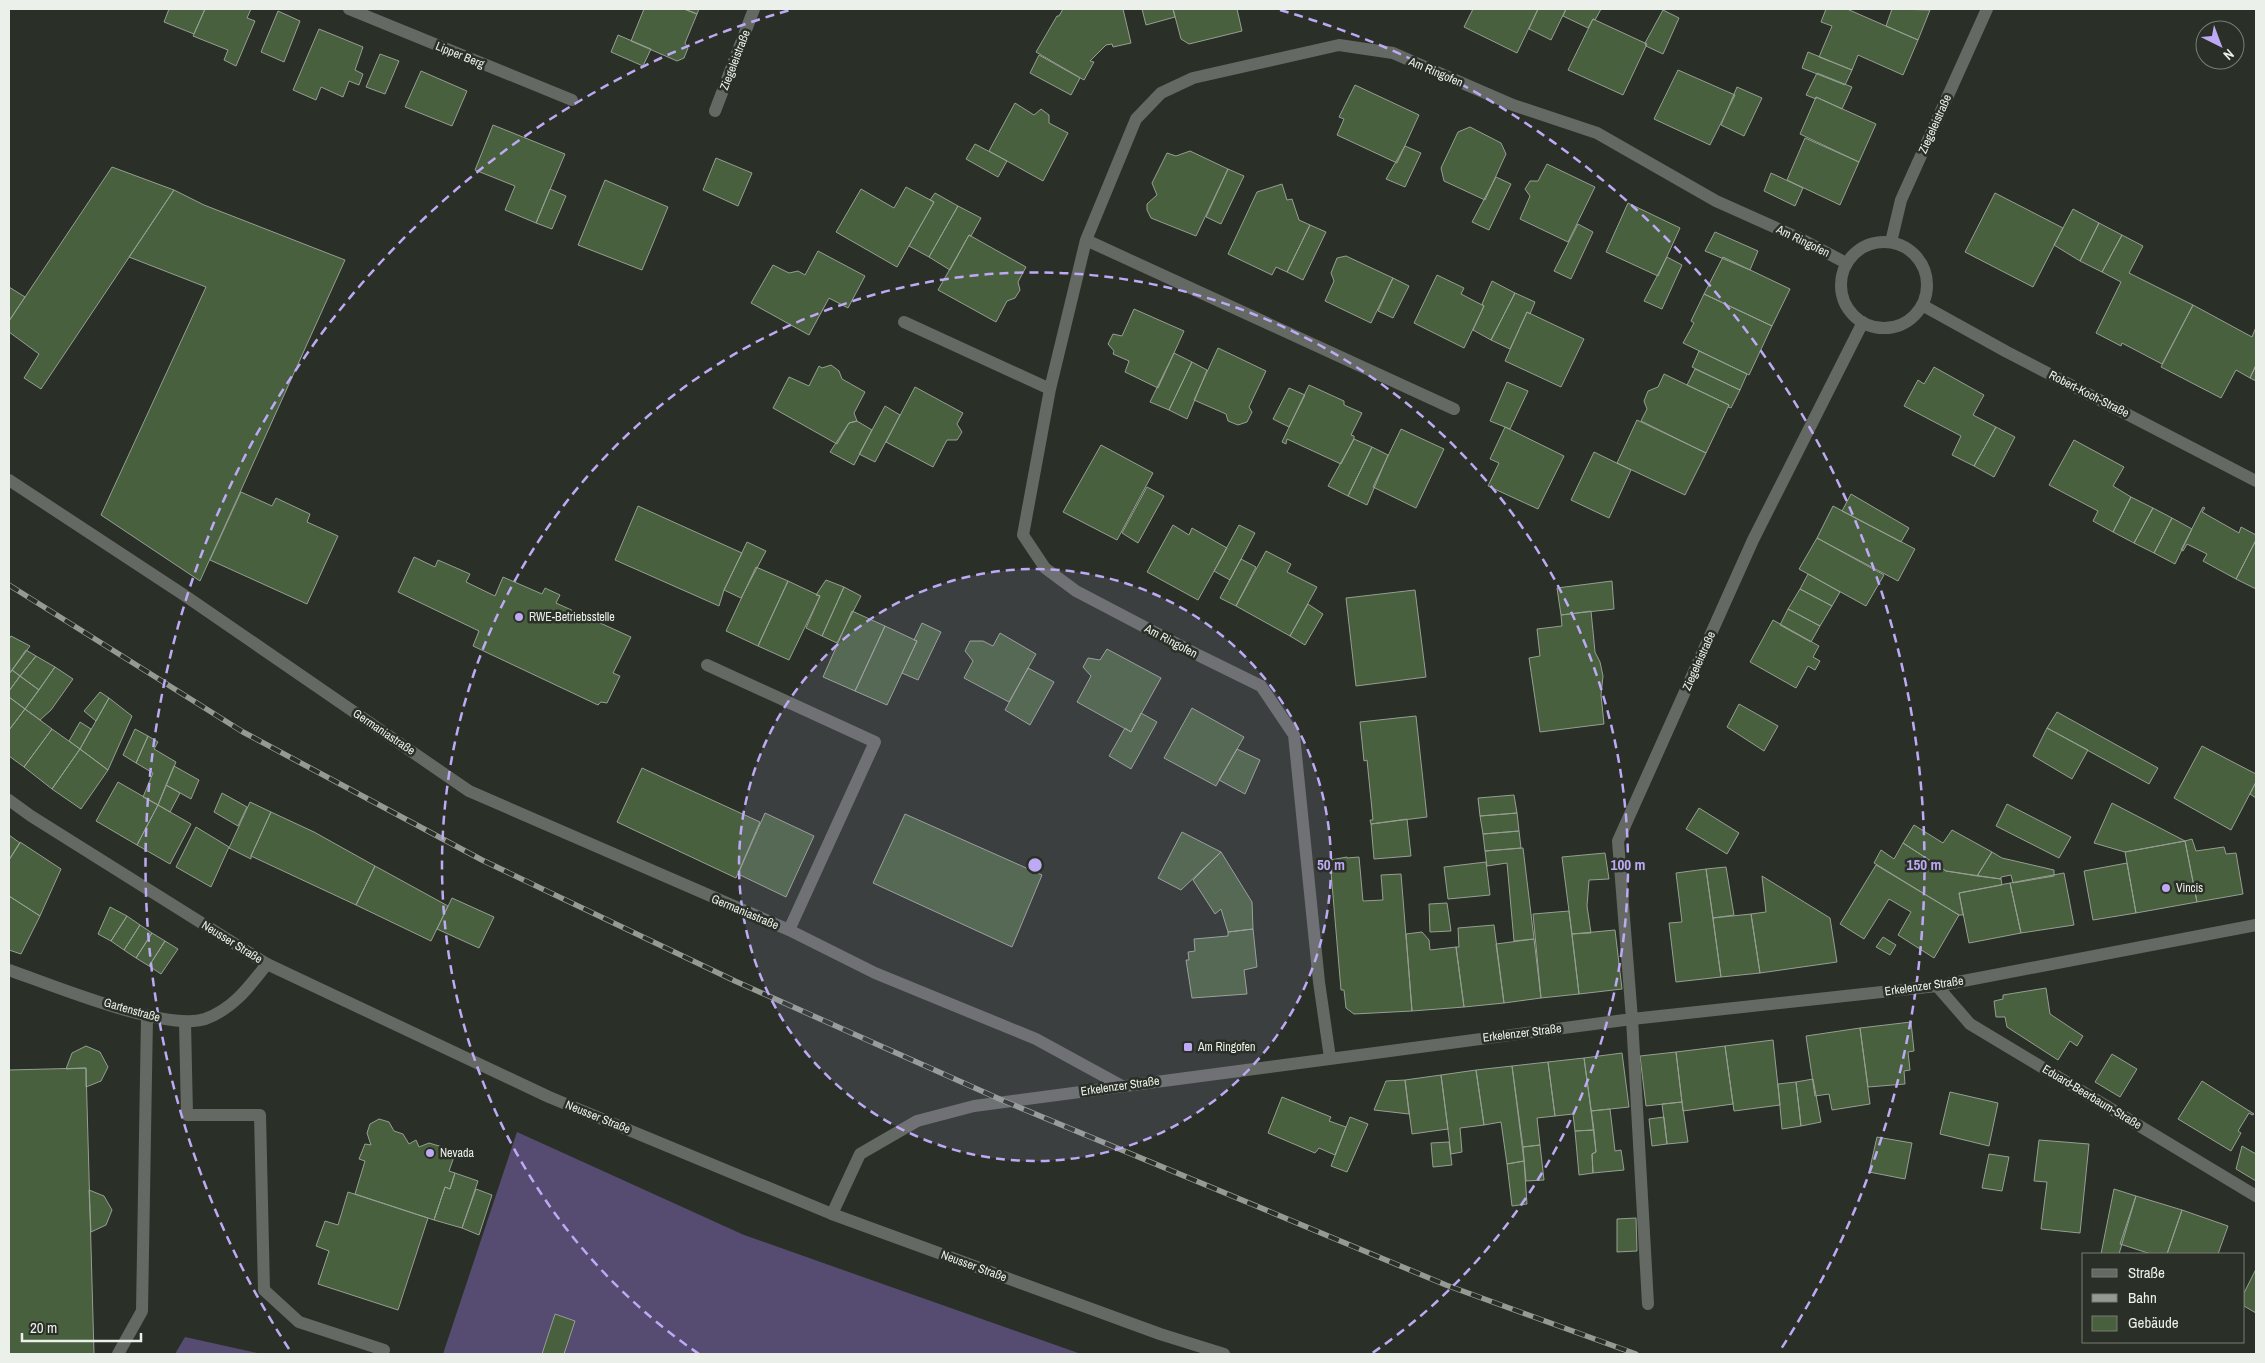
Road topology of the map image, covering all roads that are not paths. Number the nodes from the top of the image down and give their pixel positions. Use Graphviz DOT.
graph roads {
  1 [pos="349,9"];
  2 [pos="754,9"];
  3 [pos="1986,9"];
  4 [pos="572,100"];
  5 [pos="716,111"];
  6 [pos="1086,240"];
  7 [pos="1891,242"];
  8 [pos="1846,263"];
  9 [pos="1922,305"];
  10 [pos="904,322"];
  11 [pos="1863,322"];
  12 [pos="1050,389"];
  13 [pos="1454,409"];
  14 [pos="9,480"];
  15 [pos="2256,481"];
  16 [pos="707,665"];
  17 [pos="9,800"];
  18 [pos="2256,925"];
  19 [pos="789,930"];
  20 [pos="268,964"];
  21 [pos="9,970"];
  22 [pos="1937,986"];
  23 [pos="147,1016"];
  24 [pos="1632,1019"];
  25 [pos="185,1022"];
  26 [pos="1330,1058"];
  27 [pos="1122,1086"];
  28 [pos="2256,1196"];
  29 [pos="832,1214"];
  30 [pos="1648,1304"];
  31 [pos="384,1350"];
  32 [pos="118,1354"];
  33 [pos="1224,1354"];
  1 -- 4 [label="street, Lipper Berg"];
  2 -- 5 [label="street, Ziegeleistraße"];
  3 -- 7 [label="street, Ziegeleistraße"];
  6 -- 8 [label="street, Am Ringofen"];
  6 -- 12 [label="street, Am Ringofen"];
  6 -- 13 [label="street"];
  7 -- 8 [label="street"];
  7 -- 9 [label="street"];
  8 -- 11 [label="street"];
  9 -- 11 [label="street"];
  9 -- 15 [label="street, Robert-Koch-Straße"];
  10 -- 12 [label="street"];
  11 -- 24 [label="street, Ziegeleistraße"];
  12 -- 26 [label="street, Am Ringofen"];
  14 -- 19 [label="street, Germaniastraße"];
  16 -- 19 [label="street, Germaniastraße"];
  17 -- 20 [label="street, Neusser Straße"];
  18 -- 22 [label="street, Erkelenzer Straße"];
  19 -- 27 [label="street, Germaniastraße"];
  20 -- 25 [label="street, Gartenstraße"];
  20 -- 29 [label="street, Neusser Straße"];
  21 -- 23 [label="street, Gartenstraße"];
  22 -- 24 [label="street, Erkelenzer Straße"];
  22 -- 28 [label="street, Eduard-Beerbaum-Straße"];
  23 -- 25 [label="street, Gartenstraße"];
  23 -- 32 [label="street"];
  24 -- 26 [label="street, Erkelenzer Straße"];
  24 -- 30 [label="street, Ziegeleistraße"];
  25 -- 31 [label="street"];
  26 -- 27 [label="street, Erkelenzer Straße"];
  27 -- 29 [label="street, Erkelenzer Straße"];
  29 -- 33 [label="street, Neusser Straße"];
}
